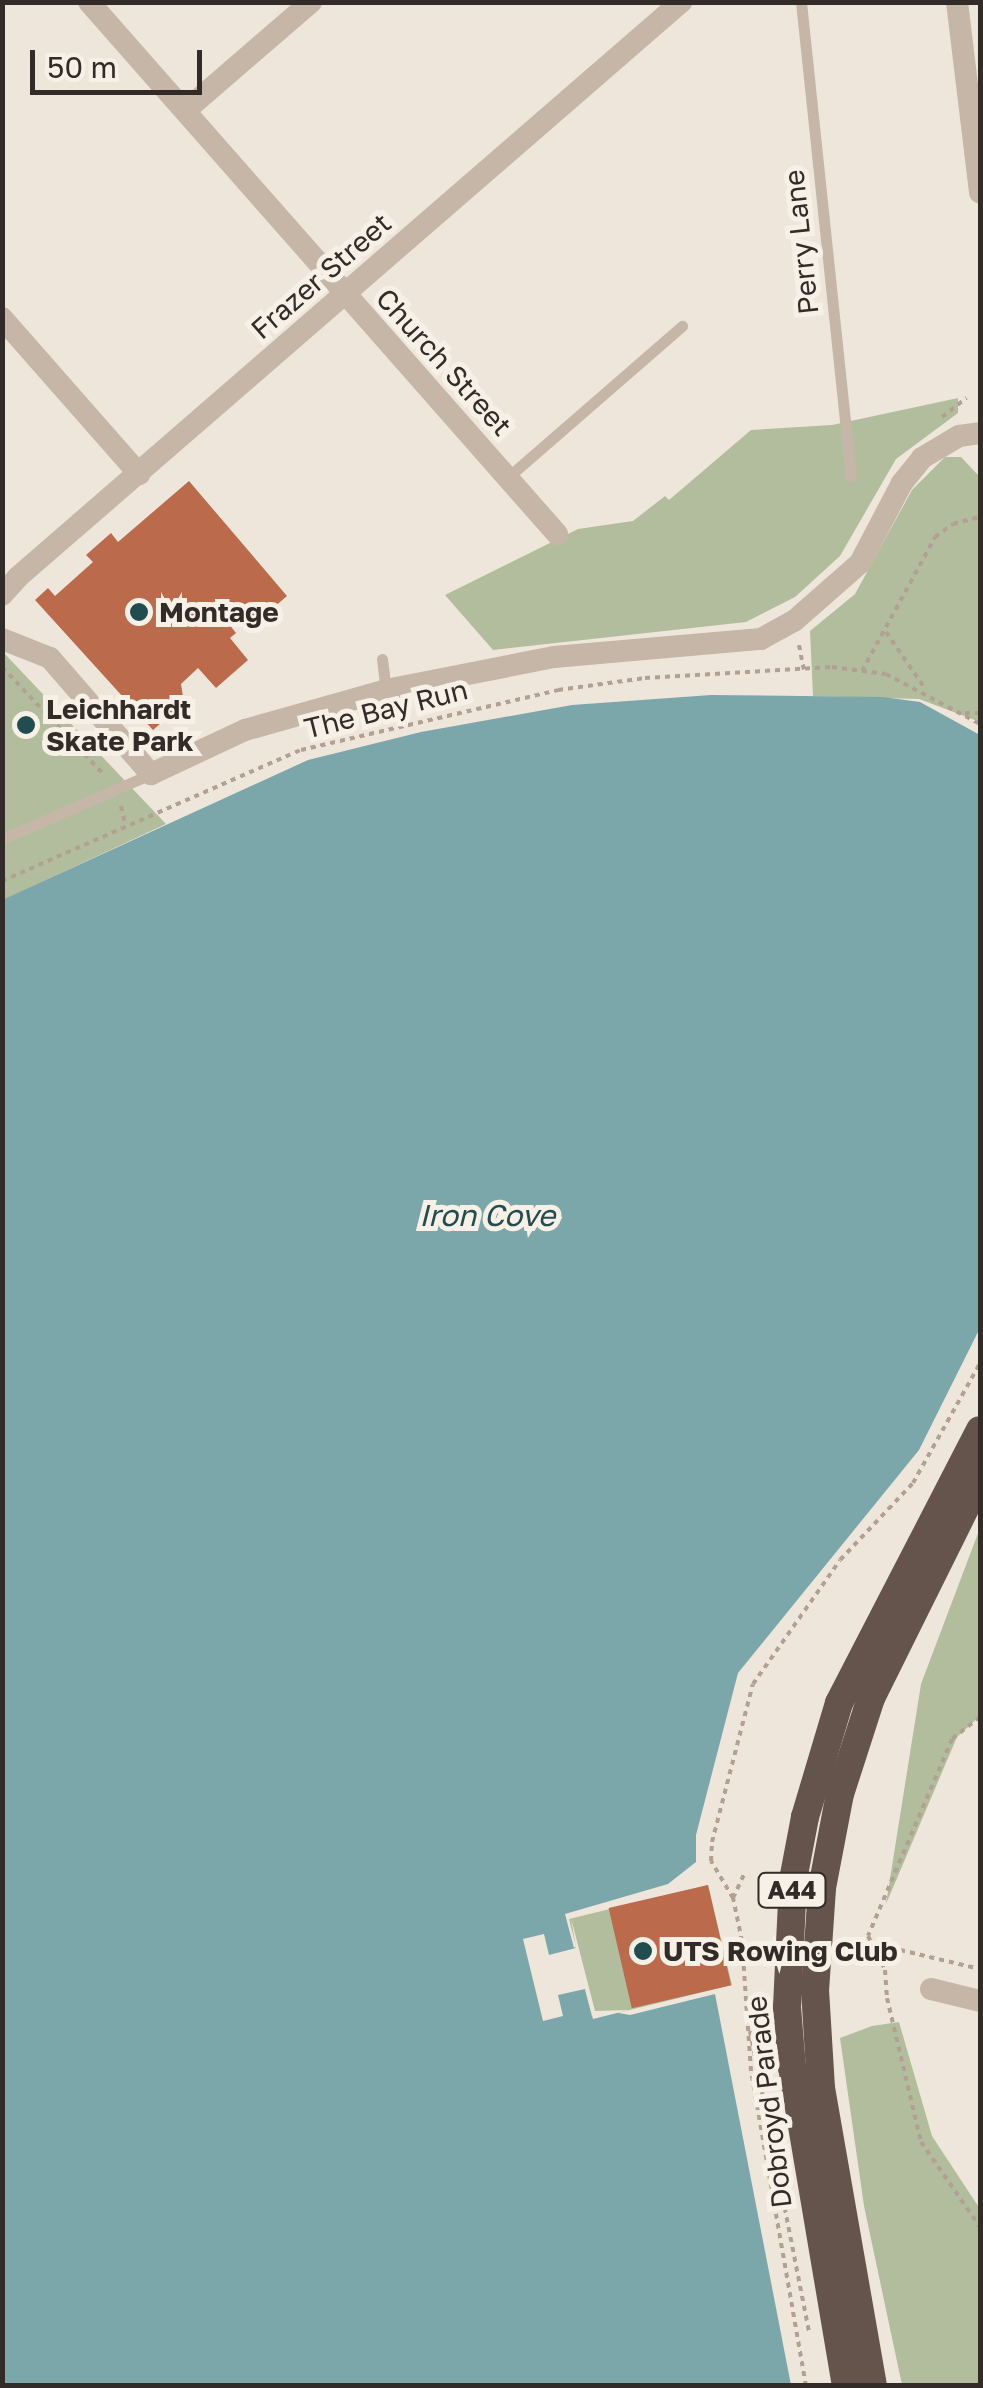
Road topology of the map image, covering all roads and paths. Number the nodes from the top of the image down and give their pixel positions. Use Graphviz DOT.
graph roads {
  1 [pos="89,2"];
  2 [pos="312,2"];
  3 [pos="681,2"];
  4 [pos="801,2"];
  5 [pos="956,2"];
  6 [pos="186,110"];
  7 [pos="978,157"];
  8 [pos="980,193"];
  9 [pos="345,295"];
  10 [pos="2,318"];
  11 [pos="682,326"];
  12 [pos="980,433"];
  13 [pos="139,474"];
  14 [pos="851,476"];
  15 [pos="508,478"];
  16 [pos="980,517"];
  17 [pos="557,534"];
  18 [pos="2,595"];
  19 [pos="886,632"];
  20 [pos="2,638"];
  21 [pos="382,659"];
  22 [pos="2,667"];
  23 [pos="862,671"];
  24 [pos="386,690"];
  25 [pos="929,694"];
  26 [pos="962,712"];
  27 [pos="980,713"];
  28 [pos="980,724"];
  29 [pos="151,774"];
  30 [pos="117,789"];
  31 [pos="125,824"];
  32 [pos="2,839"];
  33 [pos="2,881"];
  34 [pos="980,1363"];
  35 [pos="980,1430"];
  36 [pos="980,1478"];
  37 [pos="745,1872"];
  38 [pos="734,1898"];
  39 [pos="871,1943"];
  40 [pos="980,1969"];
  41 [pos="932,1989"];
  42 [pos="980,2001"];
  43 [pos="748,2016"];
  44 [pos="812,2346"];
  45 [pos="806,2386"];
  46 [pos="846,2386"];
  47 [pos="874,2386"];
  1 -- 6 [label="street, Church Street"];
  2 -- 6 [label="street"];
  3 -- 9 [label="street, Frazer Street"];
  4 -- 14 [label="lane, Perry Lane"];
  5 -- 7 [label="street"];
  6 -- 9 [label="street, Church Street"];
  7 -- 8 [label="street"];
  9 -- 13 [label="street, Frazer Street"];
  9 -- 15 [label="street, Church Street"];
  10 -- 13 [label="street"];
  11 -- 15 [label="lane"];
  12 -- 24 [label="street"];
  13 -- 18 [label="street, Frazer Street"];
  15 -- 17 [label="street, Church Street"];
  16 -- 19 [label="path"];
  19 -- 23 [label="path"];
  19 -- 25 [label="path"];
  20 -- 29 [label="street"];
  21 -- 24 [label="lane"];
  22 -- 30 [label="path"];
  23 -- 25 [label="path, The Bay Run"];
  23 -- 31 [label="path, The Bay Run"];
  24 -- 29 [label="street"];
  25 -- 26 [label="path, The Bay Run"];
  26 -- 27 [label="path"];
  26 -- 28 [label="path, The Bay Run"];
  29 -- 30 [label="lane"];
  30 -- 31 [label="path"];
  30 -- 32 [label="lane"];
  31 -- 33 [label="path, The Bay Run"];
  34 -- 38 [label="path"];
  35 -- 46 [label="highway, Dobroyd Parade / A44"];
  36 -- 47 [label="highway, Dobroyd Parade / A44"];
  37 -- 38 [label="path"];
  38 -- 43 [label="path"];
  39 -- 40 [label="path"];
  41 -- 42 [label="street"];
  43 -- 44 [label="path"];
  43 -- 45 [label="path"];
}
